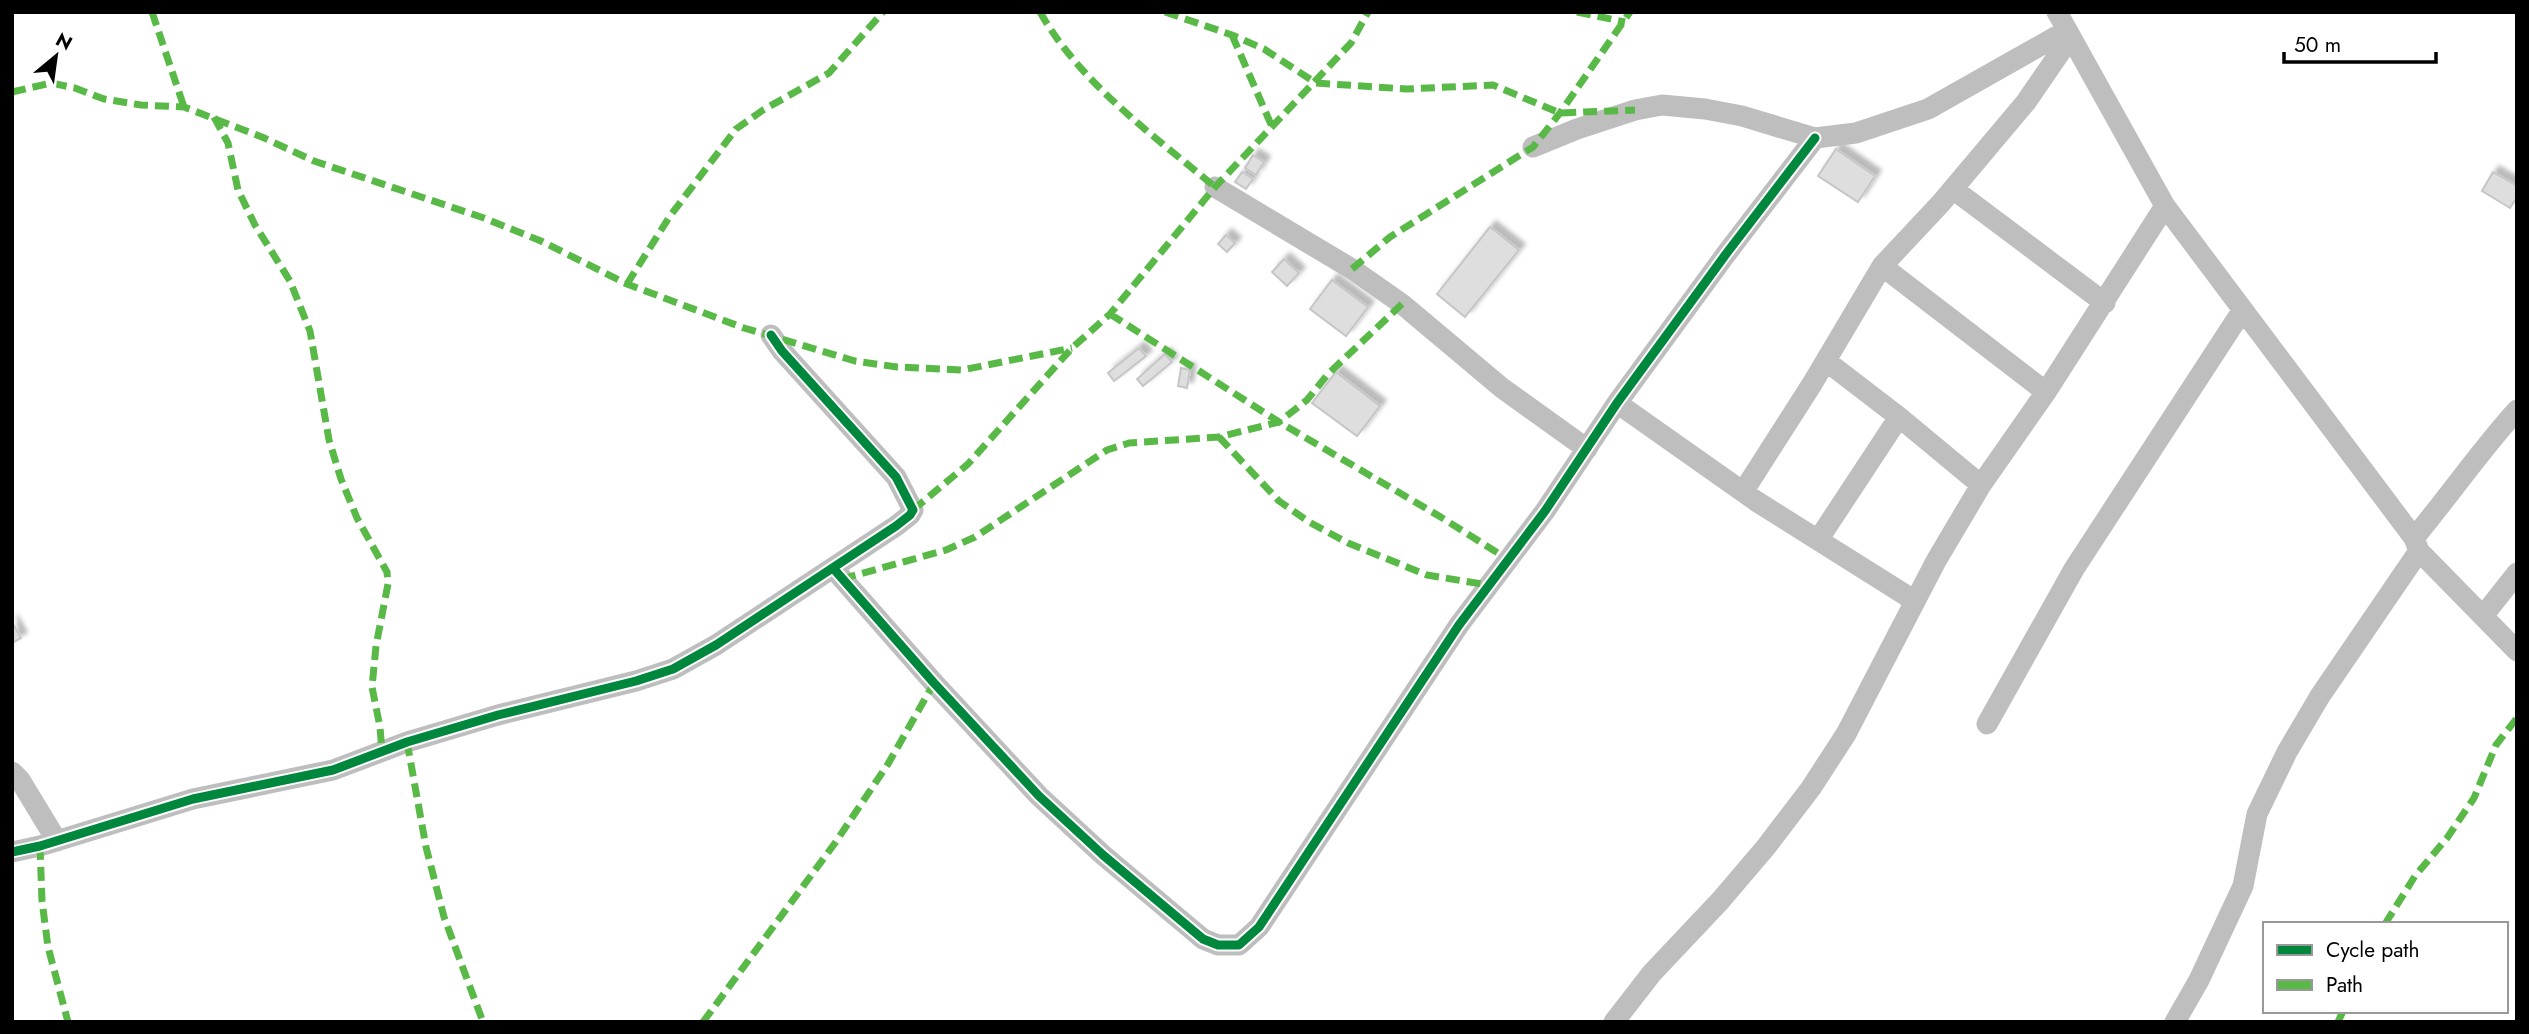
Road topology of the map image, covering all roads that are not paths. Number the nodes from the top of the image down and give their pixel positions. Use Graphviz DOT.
graph roads {
  1 [pos="2064,27"];
  2 [pos="1815,138"];
  3 [pos="1533,147"];
  4 [pos="1215,187"];
  5 [pos="1953,189"];
  6 [pos="2165,206"];
  7 [pos="1882,266"];
  8 [pos="2105,303"];
  9 [pos="2242,311"];
  10 [pos="771,335"];
  11 [pos="1826,361"];
  12 [pos="2046,392"];
  13 [pos="1617,403"];
  14 [pos="2517,410"];
  15 [pos="1899,417"];
  16 [pos="1587,449"];
  17 [pos="1981,485"];
  18 [pos="1743,492"];
  19 [pos="1818,540"];
  20 [pos="2417,544"];
  21 [pos="833,568"];
  22 [pos="2517,573"];
  23 [pos="1915,601"];
  24 [pos="2483,616"];
  25 [pos="2517,651"];
  26 [pos="1987,724"];
  27 [pos="12,772"];
  28 [pos="57,841"];
  29 [pos="12,852"];
  30 [pos="1614,1022"];
  31 [pos="2175,1022"];
  1 -- 2 [label="street"];
  1 -- 5 [label="street"];
  1 -- 6 [label="street"];
  2 -- 3 [label="street"];
  2 -- 13 [label="street"];
  4 -- 16 [label="street"];
  5 -- 7 [label="street"];
  5 -- 8 [label="street"];
  6 -- 8 [label="street"];
  6 -- 9 [label="street"];
  7 -- 11 [label="street"];
  7 -- 12 [label="street"];
  8 -- 12 [label="street"];
  9 -- 20 [label="street"];
  9 -- 26 [label="street"];
  10 -- 21 [label="street"];
  11 -- 15 [label="street"];
  11 -- 18 [label="street"];
  12 -- 17 [label="street"];
  13 -- 16 [label="street"];
  13 -- 18 [label="street"];
  14 -- 20 [label="street"];
  15 -- 17 [label="street"];
  15 -- 19 [label="street"];
  16 -- 21 [label="street"];
  17 -- 23 [label="street"];
  18 -- 19 [label="street"];
  19 -- 23 [label="street"];
  20 -- 24 [label="street"];
  20 -- 31 [label="street"];
  21 -- 28 [label="street"];
  22 -- 24 [label="street"];
  23 -- 30 [label="street"];
  24 -- 25 [label="street"];
  27 -- 28 [label="street"];
  28 -- 29 [label="street"];
}
